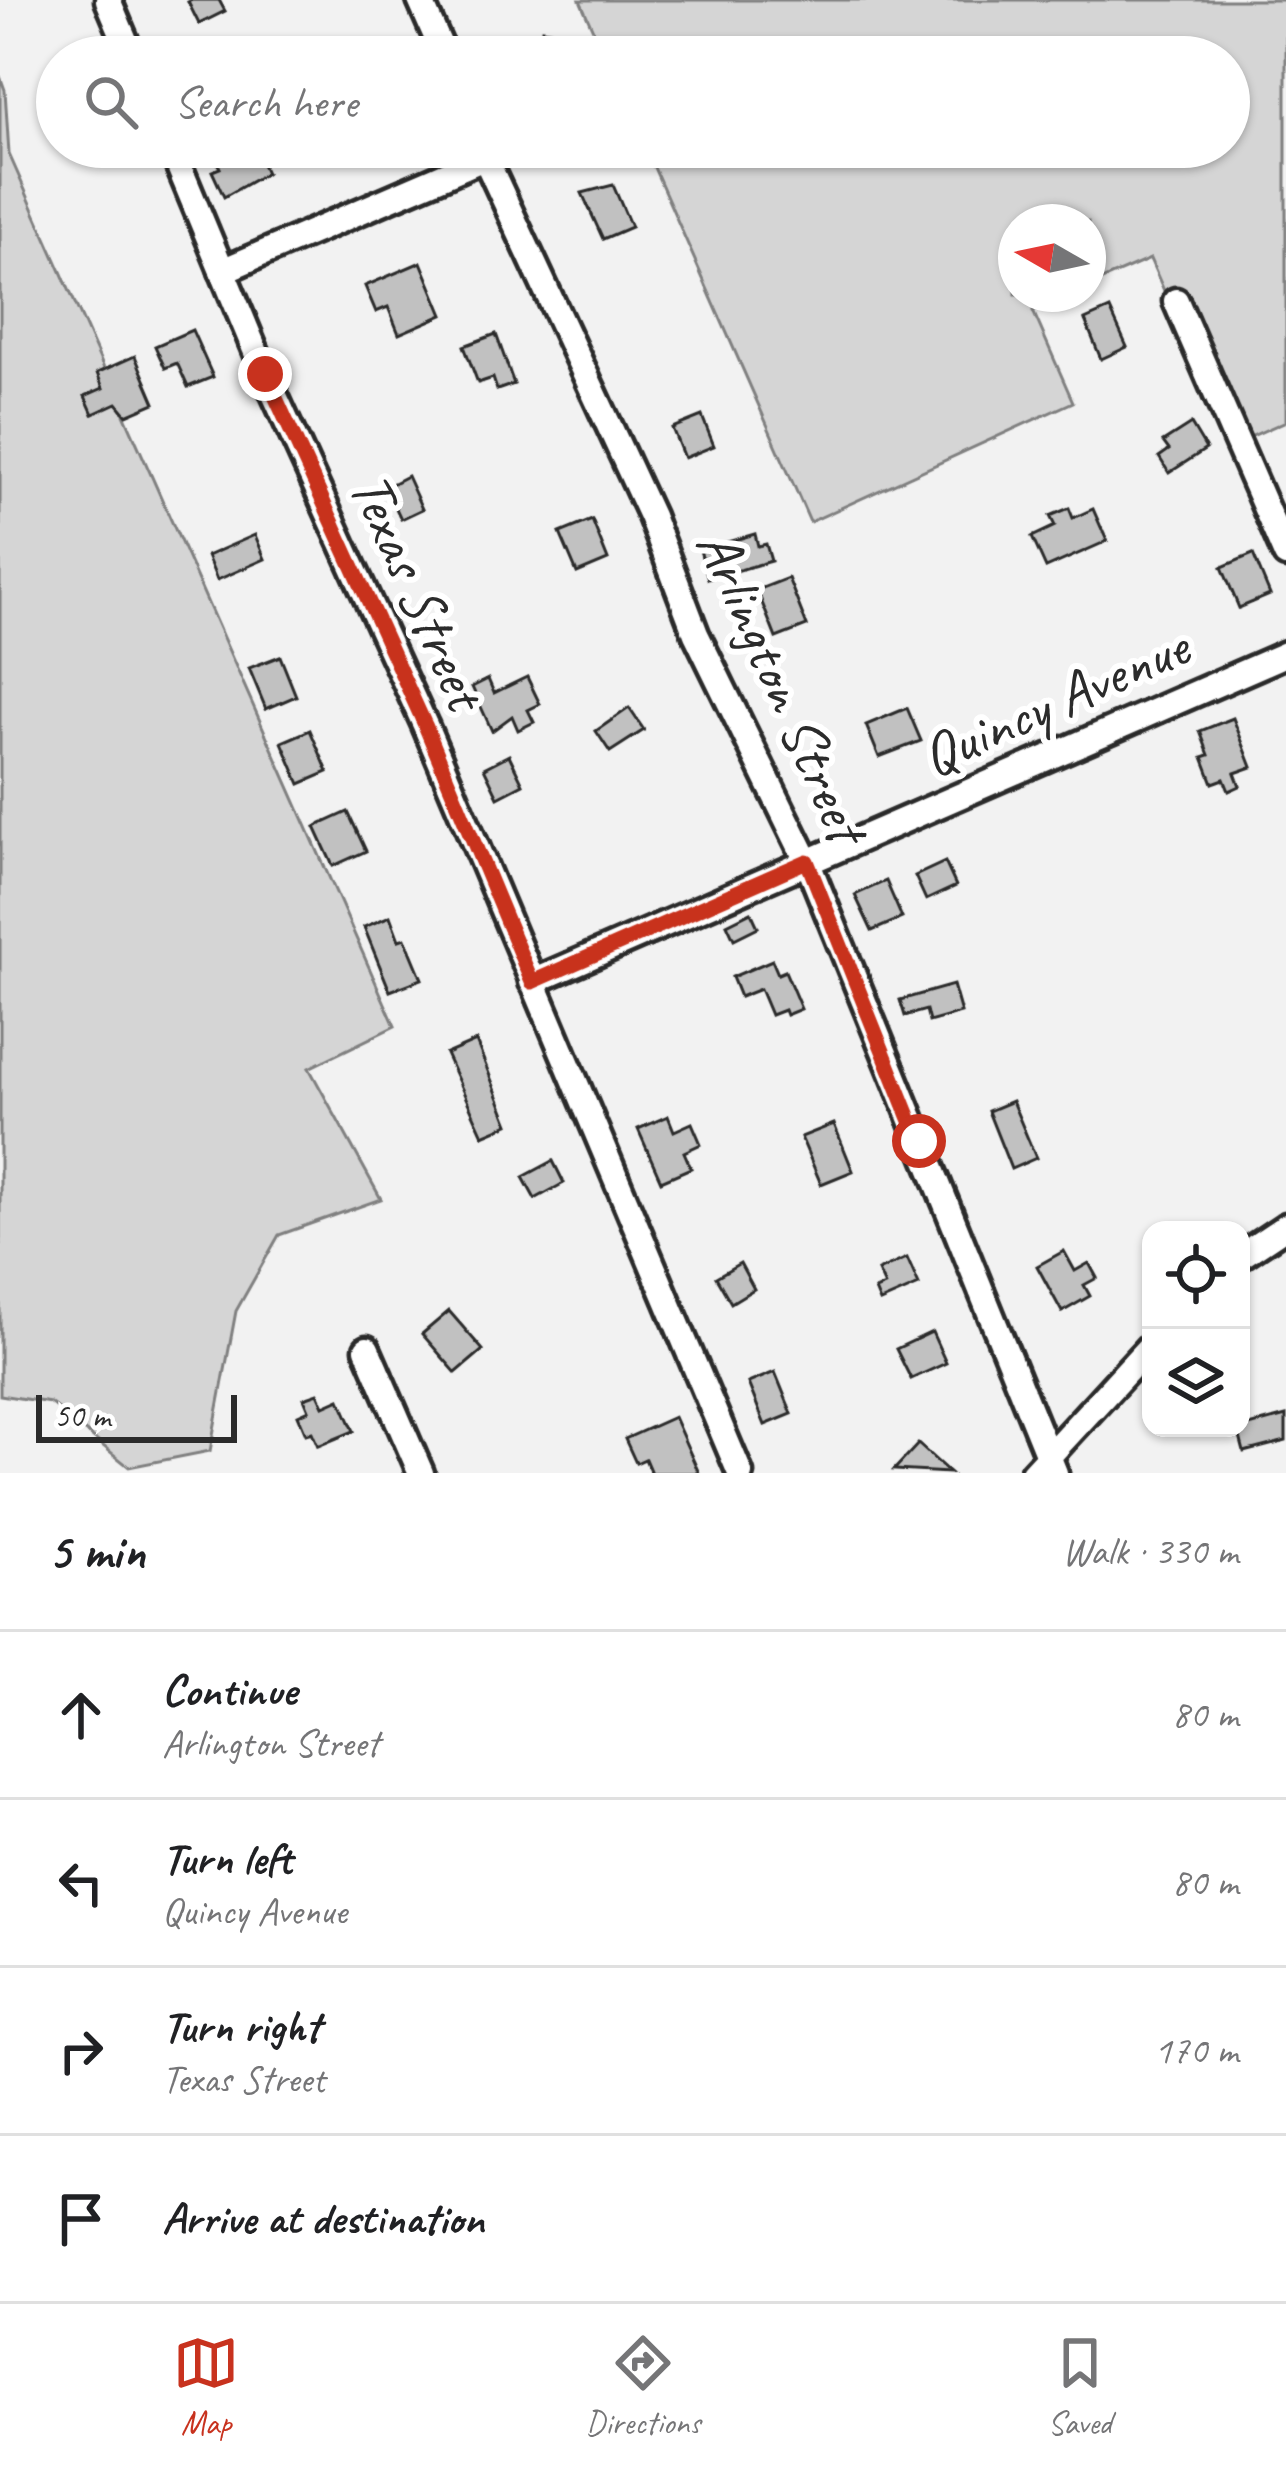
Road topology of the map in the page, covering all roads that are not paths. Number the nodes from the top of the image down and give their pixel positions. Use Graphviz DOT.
graph roads {
  1 [pos="108,0"];
  2 [pos="420,0"];
  3 [pos="123,36"];
  4 [pos="436,36"];
  5 [pos="180,168"];
  6 [pos="447,168"];
  7 [pos="489,168"];
  8 [pos="222,271"];
  9 [pos="1177,301"];
  10 [pos="1286,555"];
  11 [pos="1286,654"];
  12 [pos="807,861"];
  13 [pos="532,982"];
  14 [pos="1285,1231"];
  15 [pos="1250,1251"];
  16 [pos="367,1349"];
  17 [pos="1142,1355"];
  18 [pos="1045,1468"];
  19 [pos="421,1473"];
  20 [pos="740,1473"];
  1 -- 3 [label="street"];
  2 -- 4 [label="street"];
  5 -- 8 [label="street, Texas Street"];
  6 -- 8 [label="street"];
  7 -- 12 [label="street, Arlington Street"];
  8 -- 13 [label="street, Texas Street"];
  9 -- 10 [label="street"];
  11 -- 12 [label="street, Quincy Avenue"];
  12 -- 13 [label="street, Quincy Avenue"];
  12 -- 18 [label="street, Arlington Street"];
  13 -- 20 [label="street, Texas Street"];
  14 -- 15 [label="street"];
  16 -- 19 [label="street"];
  17 -- 18 [label="street"];
}
